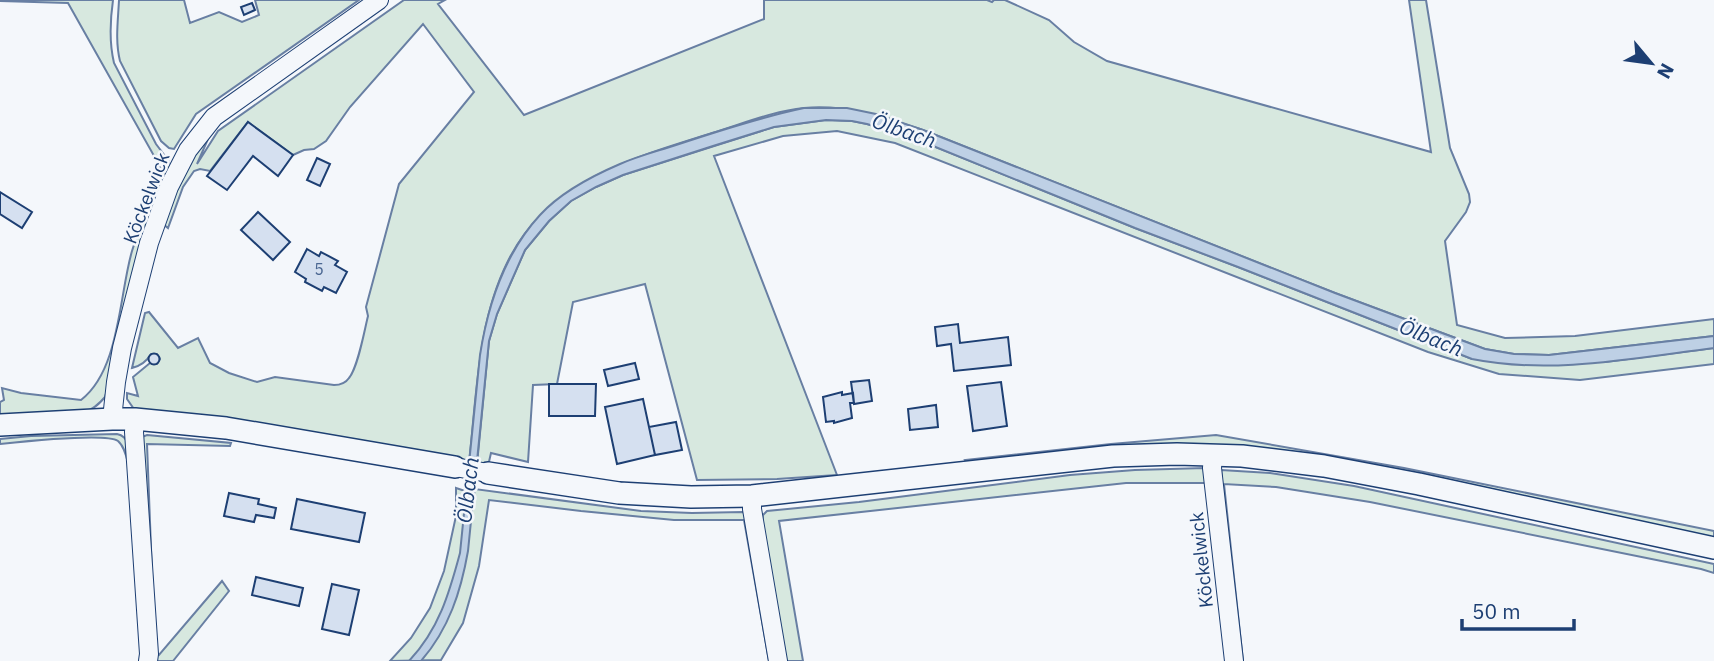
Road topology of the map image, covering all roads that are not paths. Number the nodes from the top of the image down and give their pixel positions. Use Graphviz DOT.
graph roads {
  1 [pos="379,0"];
  2 [pos="112,419"];
  3 [pos="135,419"];
  4 [pos="0,425"];
  5 [pos="1213,455"];
  6 [pos="455,467"];
  7 [pos="488,473"];
  8 [pos="752,496"];
  9 [pos="1714,548"];
  10 [pos="148,661"];
  11 [pos="778,661"];
  12 [pos="1234,661"];
  1 -- 2 [label="street, Köckelwick"];
  2 -- 3 [label="main road"];
  2 -- 4 [label="main road"];
  3 -- 6 [label="main road"];
  3 -- 10 [label="street"];
  5 -- 8 [label="main road"];
  5 -- 9 [label="main road"];
  5 -- 12 [label="street, Köckelwick"];
  6 -- 7 [label="street"];
  7 -- 8 [label="main road"];
  8 -- 11 [label="street"];
}
